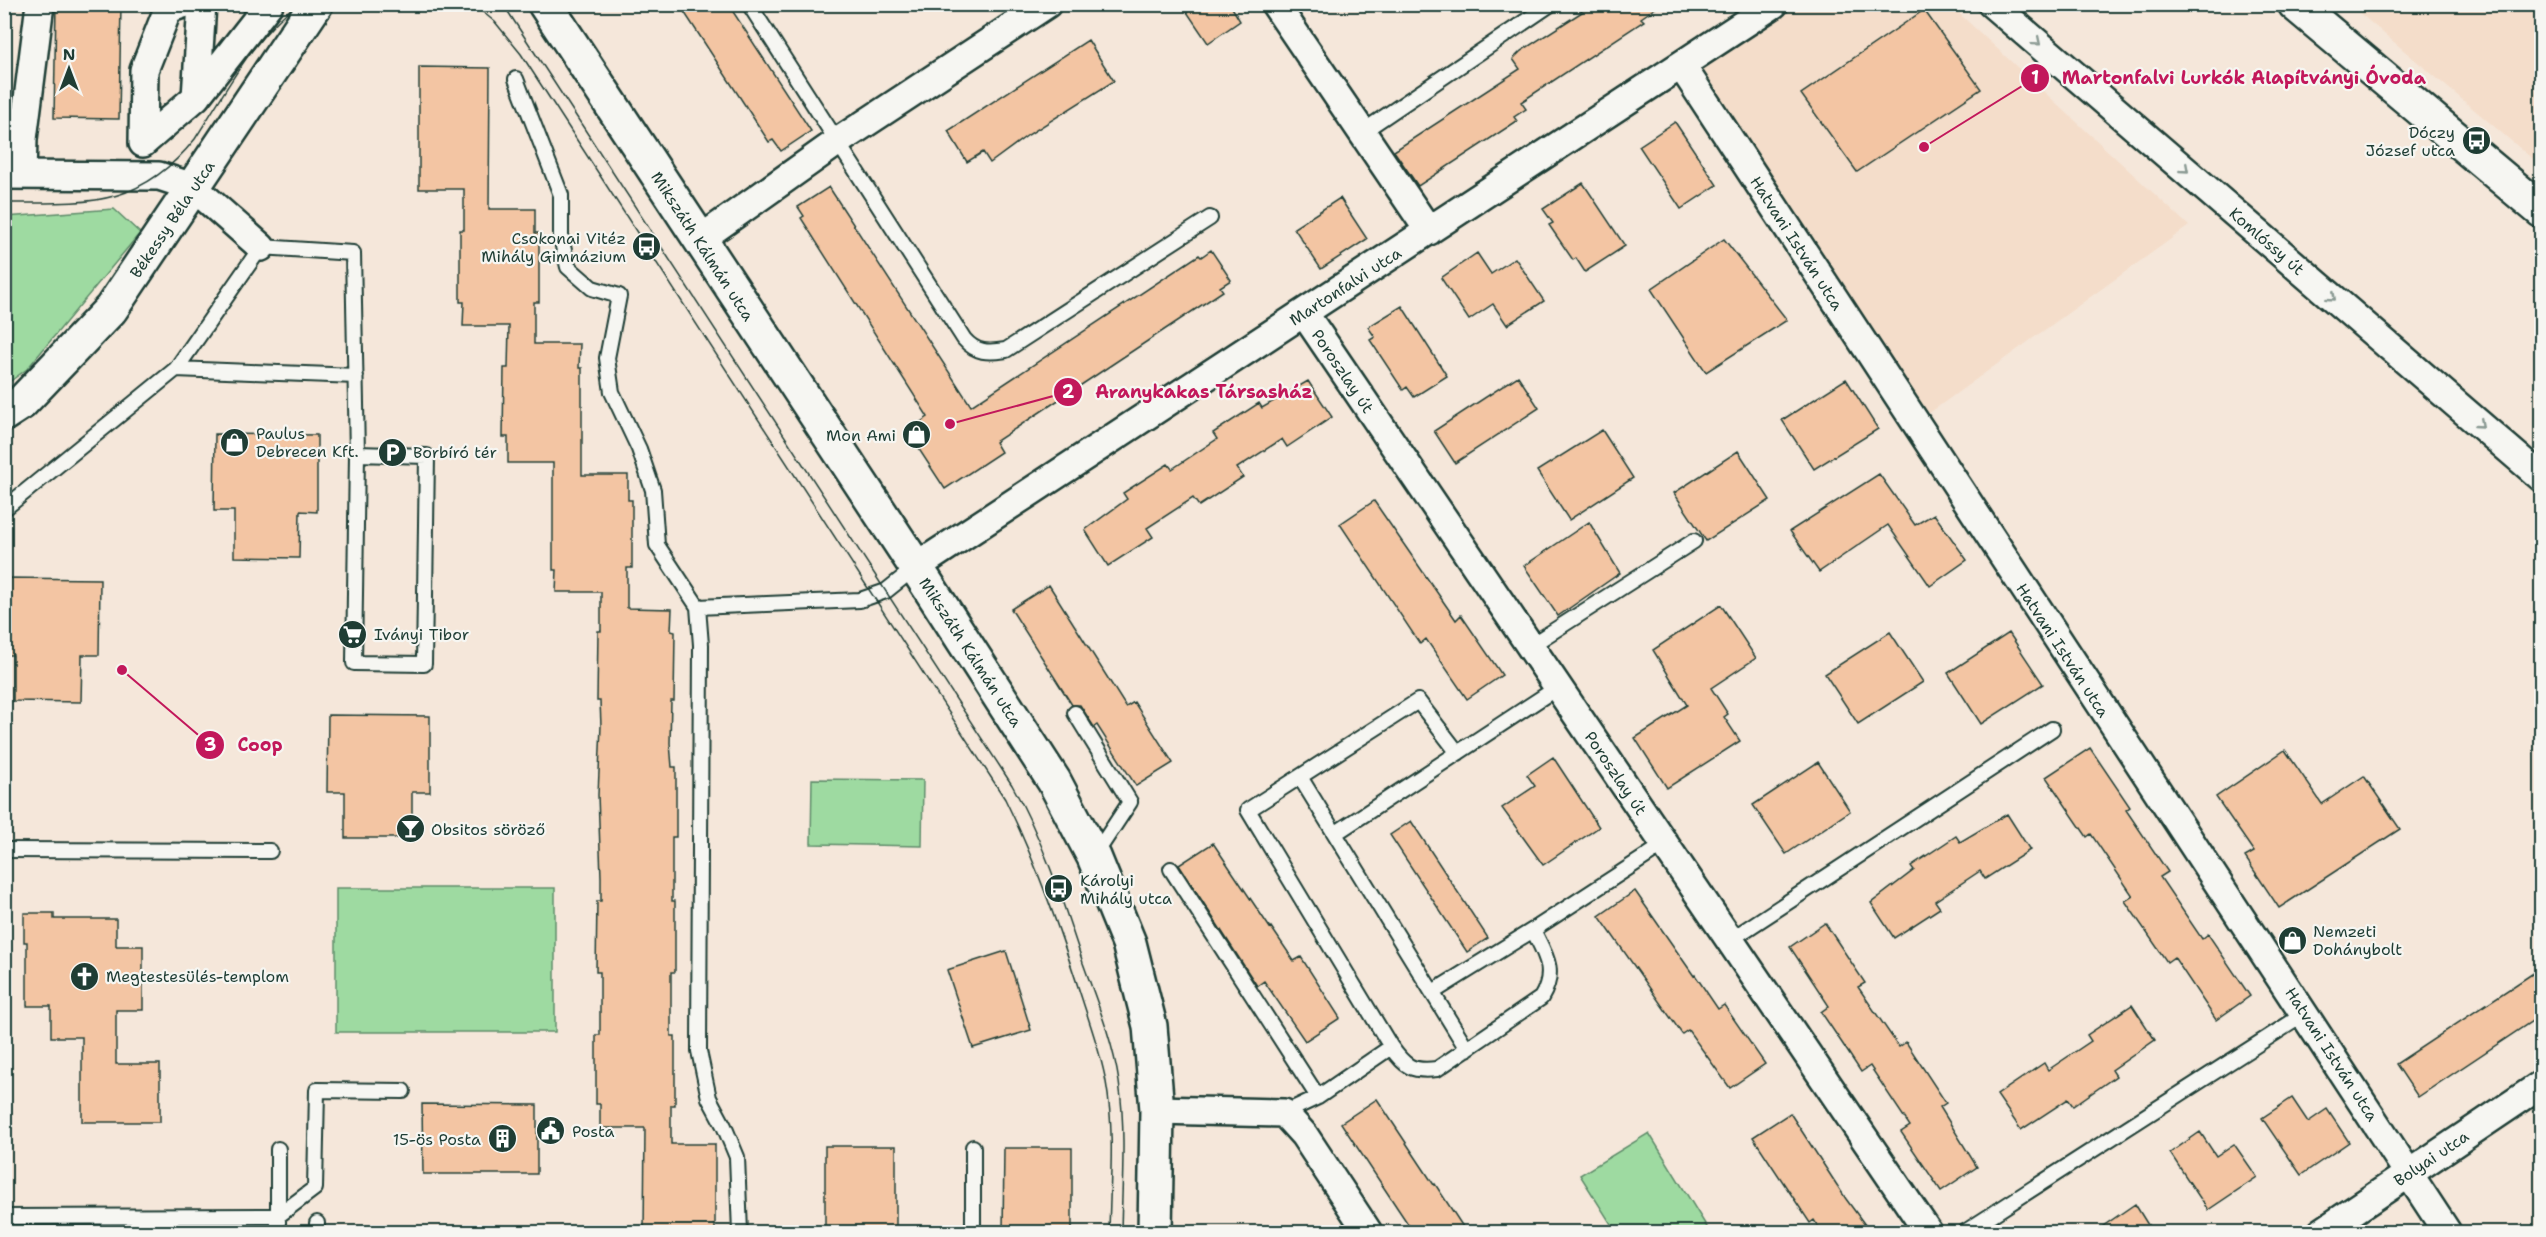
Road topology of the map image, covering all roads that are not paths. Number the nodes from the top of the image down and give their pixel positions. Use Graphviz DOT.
graph roads {
  1 [pos="40,4"];
  2 [pos="183,4"];
  3 [pos="202,4"];
  4 [pos="269,4"];
  5 [pos="316,4"];
  6 [pos="545,4"];
  7 [pos="749,4"];
  8 [pos="1047,4"];
  9 [pos="1275,4"];
  10 [pos="1551,4"];
  11 [pos="1774,4"];
  12 [pos="1992,4"];
  13 [pos="2295,4"];
  14 [pos="1681,65"];
  15 [pos="516,79"];
  16 [pos="196,97"];
  17 [pos="1362,132"];
  18 [pos="837,142"];
  19 [pos="13,175"];
  20 [pos="193,187"];
  21 [pos="2541,211"];
  22 [pos="1210,218"];
  23 [pos="1428,231"];
  24 [pos="699,240"];
  25 [pos="261,247"];
  26 [pos="1304,313"];
  27 [pos="177,369"];
  28 [pos="356,376"];
  29 [pos="4,414"];
  30 [pos="357,454"];
  31 [pos="2541,478"];
  32 [pos="4,509"];
  33 [pos="1694,541"];
  34 [pos="916,567"];
  35 [pos="698,607"];
  36 [pos="1530,646"];
  37 [pos="1558,687"];
  38 [pos="1075,713"];
  39 [pos="2052,729"];
  40 [pos="1458,753"];
  41 [pos="1300,777"];
  42 [pos="1336,833"];
  43 [pos="1665,844"];
  44 [pos="4,850"];
  45 [pos="270,851"];
  46 [pos="1094,857"];
  47 [pos="1171,870"];
  48 [pos="1533,930"];
  49 [pos="1730,940"];
  50 [pos="1433,992"];
  51 [pos="2306,1013"];
  52 [pos="1391,1047"];
  53 [pos="1467,1049"];
  54 [pos="2541,1084"];
  55 [pos="403,1090"];
  56 [pos="1318,1097"];
  57 [pos="1157,1110"];
  58 [pos="1284,1113"];
  59 [pos="973,1147"];
  60 [pos="278,1149"];
  61 [pos="2410,1173"];
  62 [pos="278,1216"];
  63 [pos="4,1217"];
  64 [pos="278,1233"];
  65 [pos="740,1233"];
  66 [pos="973,1233"];
  67 [pos="1155,1233"];
  68 [pos="1368,1233"];
  69 [pos="1928,1233"];
  70 [pos="1965,1233"];
  71 [pos="2322,1233"];
  72 [pos="2447,1233"];
  1 -- 19 [label="street"];
  2 -- 16 [label="street"];
  3 -- 16 [label="street"];
  4 -- 16 [label="street"];
  5 -- 20 [label="street, Békessy Béla utca"];
  6 -- 24 [label="street, Mikszáth Kálmán utca"];
  7 -- 18 [label="lane"];
  8 -- 18 [label="street"];
  9 -- 17 [label="street"];
  10 -- 17 [label="lane"];
  11 -- 14 [label="street, Martonfalvi utca"];
  12 -- 31 [label="street, Komlóssy út, one-way"];
  13 -- 21 [label="street"];
  14 -- 23 [label="street, Martonfalvi utca"];
  14 -- 51 [label="street, Hatvani István utca"];
  15 -- 35 [label="lane"];
  17 -- 23 [label="street"];
  18 -- 22 [label="lane"];
  18 -- 24 [label="street"];
  19 -- 20 [label="street"];
  20 -- 25 [label="street"];
  20 -- 29 [label="street, Békessy Béla utca"];
  23 -- 26 [label="street, Martonfalvi utca"];
  24 -- 34 [label="street, Mikszáth Kálmán utca"];
  25 -- 27 [label="lane"];
  25 -- 28 [label="lane"];
  26 -- 34 [label="street, Martonfalvi utca"];
  26 -- 36 [label="street, Poroszlay út"];
  27 -- 28 [label="lane"];
  27 -- 32 [label="lane"];
  28 -- 30 [label="lane"];
  30 -- 30 [label="lane"];
  33 -- 36 [label="lane"];
  34 -- 35 [label="lane"];
  34 -- 46 [label="street, Mikszáth Kálmán utca"];
  35 -- 65 [label="lane"];
  36 -- 37 [label="street, Poroszlay út"];
  37 -- 40 [label="lane"];
  37 -- 43 [label="street, Poroszlay út"];
  38 -- 46 [label="lane"];
  39 -- 49 [label="lane"];
  40 -- 41 [label="lane"];
  40 -- 42 [label="lane"];
  41 -- 42 [label="lane"];
  41 -- 52 [label="lane"];
  42 -- 50 [label="lane"];
  43 -- 48 [label="lane"];
  43 -- 49 [label="street, Poroszlay út"];
  44 -- 45 [label="lane"];
  46 -- 57 [label="street, Mikszáth Kálmán utca"];
  47 -- 56 [label="lane"];
  48 -- 50 [label="lane"];
  48 -- 53 [label="lane"];
  49 -- 69 [label="street, Poroszlay út"];
  50 -- 53 [label="lane"];
  51 -- 61 [label="street, Hatvani István utca"];
  51 -- 70 [label="lane"];
  52 -- 53 [label="lane"];
  52 -- 56 [label="lane"];
  54 -- 61 [label="street, Bolyai utca"];
  55 -- 62 [label="lane"];
  56 -- 58 [label="lane"];
  57 -- 58 [label="street"];
  57 -- 67 [label="street, Mikszáth Kálmán utca"];
  58 -- 68 [label="street"];
  59 -- 66 [label="lane"];
  60 -- 62 [label="lane"];
  61 -- 71 [label="street, Bolyai utca"];
  61 -- 72 [label="street, Hatvani István utca"];
  62 -- 63 [label="lane"];
  62 -- 64 [label="lane"];
}
